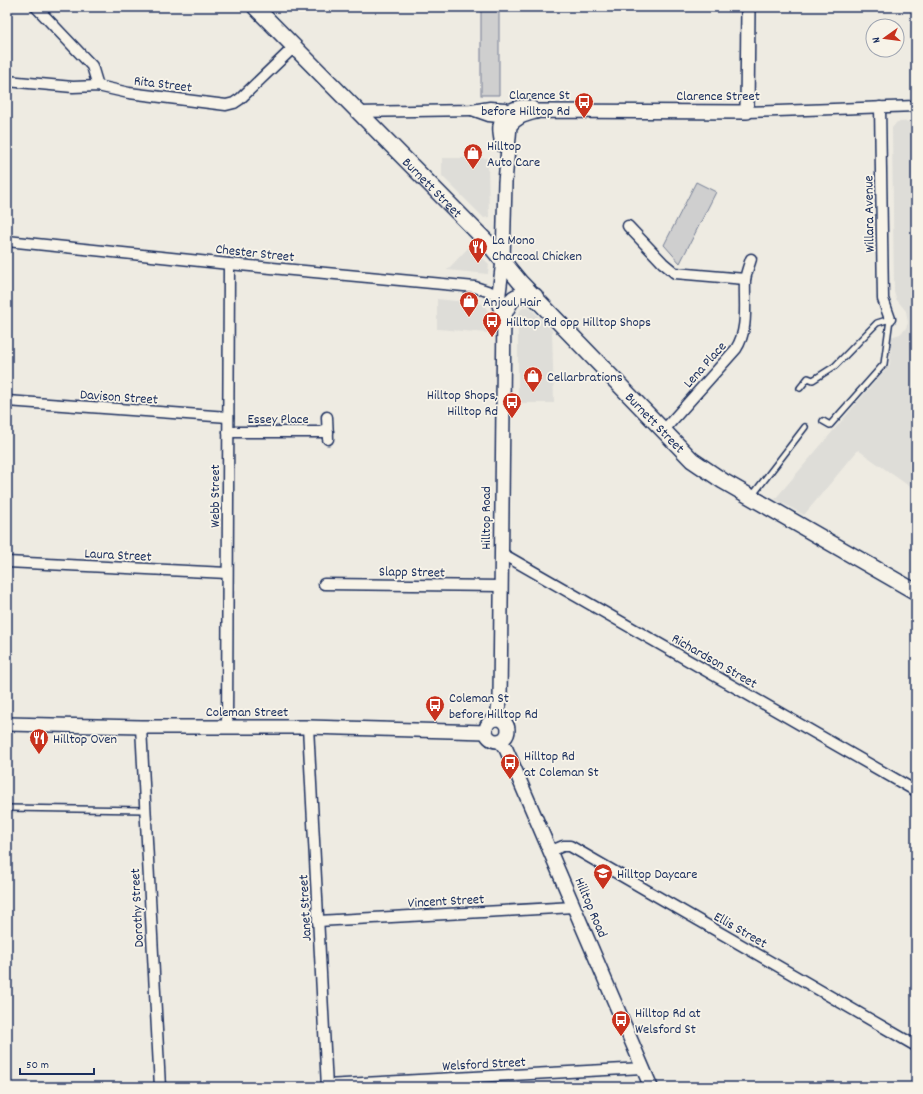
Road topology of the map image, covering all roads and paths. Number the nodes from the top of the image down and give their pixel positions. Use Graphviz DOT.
graph roads {
  1 [pos="36,7"];
  2 [pos="255,7"];
  3 [pos="748,7"];
  4 [pos="294,47"];
  5 [pos="7,81"];
  6 [pos="98,86"];
  7 [pos="916,106"];
  8 [pos="880,107"];
  9 [pos="357,112"];
  10 [pos="747,112"];
  11 [pos="512,116"];
  12 [pos="628,226"];
  13 [pos="7,241"];
  14 [pos="751,258"];
  15 [pos="503,261"];
  16 [pos="229,264"];
  17 [pos="745,278"];
  18 [pos="499,293"];
  19 [pos="535,296"];
  20 [pos="503,317"];
  21 [pos="890,319"];
  22 [pos="800,388"];
  23 [pos="7,401"];
  24 [pos="228,417"];
  25 [pos="327,417"];
  26 [pos="823,421"];
  27 [pos="805,427"];
  28 [pos="663,431"];
  29 [pos="228,432"];
  30 [pos="752,497"];
  31 [pos="501,553"];
  32 [pos="7,562"];
  33 [pos="227,573"];
  34 [pos="324,584"];
  35 [pos="501,586"];
  36 [pos="916,592"];
  37 [pos="496,719"];
  38 [pos="7,724"];
  39 [pos="141,727"];
  40 [pos="308,727"];
  41 [pos="227,728"];
  42 [pos="486,732"];
  43 [pos="500,740"];
  44 [pos="916,791"];
  45 [pos="7,808"];
  46 [pos="145,810"];
  47 [pos="551,851"];
  48 [pos="574,907"];
  49 [pos="318,921"];
  50 [pos="916,1046"];
  51 [pos="643,1068"];
  52 [pos="327,1086"];
  53 [pos="160,1087"];
  54 [pos="651,1087"];
  1 -- 6 [label="street"];
  2 -- 4 [label="main road, Burnett Street"];
  3 -- 10 [label="street"];
  4 -- 6 [label="street, Rita Street"];
  4 -- 9 [label="main road, Burnett Street"];
  5 -- 6 [label="street, Rita Street"];
  7 -- 8 [label="street, Clarence Street"];
  8 -- 10 [label="street, Clarence Street"];
  8 -- 21 [label="street, Willara Avenue"];
  9 -- 11 [label="street, Clarence Street"];
  9 -- 15 [label="main road, Burnett Street"];
  10 -- 11 [label="street, Clarence Street"];
  11 -- 15 [label="street, Hilltop Road"];
  12 -- 17 [label="street"];
  13 -- 16 [label="street, Chester Street"];
  14 -- 17 [label="street, Lena Place"];
  15 -- 18 [label="street, Hilltop Road"];
  15 -- 19 [label="main road, Burnett Street"];
  15 -- 20 [label="street, Hilltop Road"];
  16 -- 18 [label="street, Chester Street"];
  16 -- 24 [label="street, Webb Street"];
  17 -- 28 [label="street, Lena Place"];
  18 -- 20 [label="street, Hilltop Road"];
  19 -- 20 [label="main road"];
  19 -- 28 [label="main road, Burnett Street"];
  20 -- 31 [label="street, Hilltop Road"];
  21 -- 22 [label="lane"];
  21 -- 26 [label="lane"];
  23 -- 24 [label="street, Davison Street"];
  24 -- 29 [label="street, Webb Street"];
  25 -- 29 [label="street, Essey Place"];
  27 -- 30 [label="lane"];
  28 -- 30 [label="main road, Burnett Street"];
  29 -- 33 [label="street, Webb Street"];
  30 -- 36 [label="main road, Burnett Street"];
  31 -- 35 [label="street, Hilltop Road"];
  31 -- 44 [label="street, Richardson Street"];
  32 -- 33 [label="street, Laura Street"];
  33 -- 41 [label="street, Webb Street"];
  34 -- 35 [label="street, Slapp Street"];
  35 -- 37 [label="street, Hilltop Road"];
  37 -- 42 [label="street"];
  37 -- 43 [label="street"];
  38 -- 39 [label="street, Coleman Street"];
  39 -- 41 [label="street, Coleman Street"];
  39 -- 46 [label="street, Dorothy Street"];
  40 -- 41 [label="street, Coleman Street"];
  40 -- 42 [label="street, Coleman Street"];
  40 -- 49 [label="street, Janet Street"];
  42 -- 43 [label="street"];
  43 -- 47 [label="street, Hilltop Road"];
  45 -- 46 [label="lane"];
  46 -- 53 [label="street, Dorothy Street"];
  47 -- 48 [label="street, Hilltop Road"];
  47 -- 50 [label="street, Ellis Street"];
  48 -- 49 [label="street, Vincent Street"];
  48 -- 51 [label="street, Hilltop Road"];
  49 -- 52 [label="street, Janet Street"];
  51 -- 52 [label="street, Welsford Street"];
  51 -- 54 [label="street, Hilltop Road"];
}
